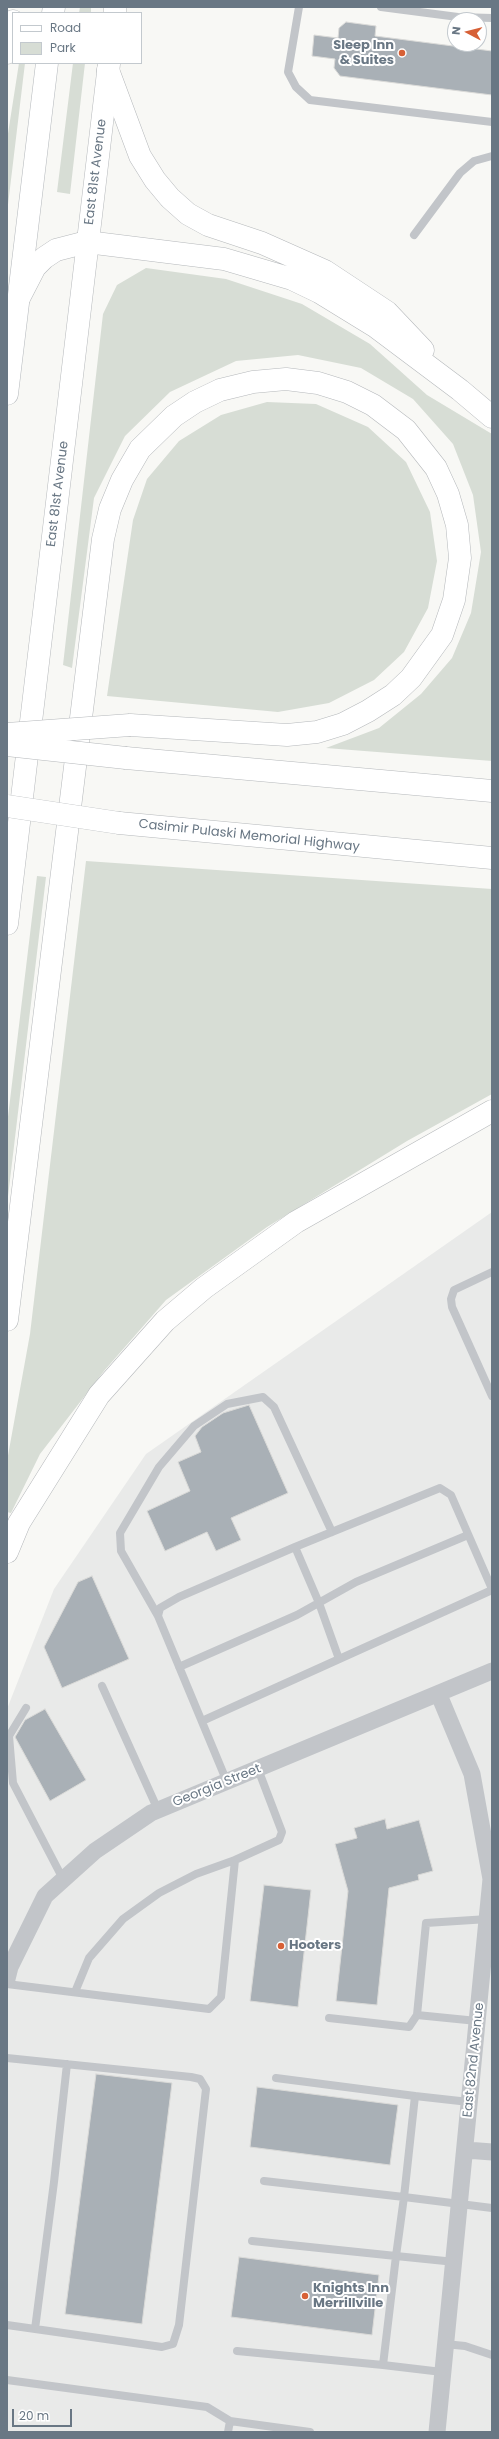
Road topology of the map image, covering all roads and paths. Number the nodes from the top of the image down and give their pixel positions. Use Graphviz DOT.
graph roads {
  1 [pos="298,7"];
  2 [pos="381,7"];
  3 [pos="492,18"];
  4 [pos="12,26"];
  5 [pos="7,54"];
  6 [pos="47,64"];
  7 [pos="108,67"];
  8 [pos="492,122"];
  9 [pos="492,156"];
  10 [pos="414,235"];
  11 [pos="87,242"];
  12 [pos="18,300"];
  13 [pos="460,390"];
  14 [pos="7,394"];
  15 [pos="492,418"];
  16 [pos="7,734"];
  17 [pos="7,745"];
  18 [pos="492,791"];
  19 [pos="7,806"];
  20 [pos="492,858"];
  21 [pos="7,924"];
  22 [pos="492,1110"];
  23 [pos="492,1272"];
  24 [pos="7,1320"];
  25 [pos="492,1396"];
  26 [pos="332,1532"];
  27 [pos="468,1535"];
  28 [pos="295,1547"];
  29 [pos="7,1552"];
  30 [pos="492,1589"];
  31 [pos="319,1603"];
  32 [pos="158,1616"];
  33 [pos="339,1659"];
  34 [pos="179,1667"];
  35 [pos="492,1671"];
  36 [pos="102,1686"];
  37 [pos="439,1695"];
  38 [pos="26,1708"];
  39 [pos="202,1721"];
  40 [pos="258,1769"];
  41 [pos="227,1782"];
  42 [pos="158,1810"];
  43 [pos="235,1860"];
  44 [pos="491,1869"];
  45 [pos="63,1879"];
  46 [pos="488,1919"];
  47 [pos="7,1979"];
  48 [pos="7,1984"];
  49 [pos="75,1992"];
  50 [pos="417,2015"];
  51 [pos="329,2018"];
  52 [pos="477,2021"];
  53 [pos="7,2058"];
  54 [pos="67,2064"];
  55 [pos="276,2078"];
  56 [pos="416,2096"];
  57 [pos="469,2102"];
  58 [pos="466,2150"];
  59 [pos="492,2152"];
  60 [pos="264,2181"];
  61 [pos="404,2197"];
  62 [pos="460,2204"];
  63 [pos="492,2208"];
  64 [pos="252,2241"];
  65 [pos="396,2256"];
  66 [pos="454,2262"];
  67 [pos="7,2325"];
  68 [pos="35,2329"];
  69 [pos="445,2344"];
  70 [pos="237,2351"];
  71 [pos="492,2355"];
  72 [pos="383,2365"];
  73 [pos="442,2372"];
  74 [pos="7,2380"];
  75 [pos="230,2421"];
  76 [pos="228,2432"];
  77 [pos="310,2432"];
  78 [pos="437,2432"];
  1 -- 8 [label="lane"];
  2 -- 3 [label="lane"];
  4 -- 5 [label="main road"];
  6 -- 12 [label="main road"];
  7 -- 11 [label="main road, East 81st Avenue"];
  7 -- 13 [label="main road"];
  9 -- 10 [label="lane"];
  11 -- 12 [label="main road"];
  11 -- 13 [label="main road"];
  11 -- 21 [label="main road, East 81st Avenue"];
  12 -- 14 [label="main road"];
  13 -- 15 [label="main road"];
  16 -- 24 [label="main road, bridge"];
  17 -- 18 [label="main road, bridge"];
  19 -- 20 [label="main road, Casimir Pulaski Memorial Highway, bridge"];
  22 -- 29 [label="main road"];
  23 -- 25 [label="lane"];
  26 -- 27 [label="lane"];
  26 -- 28 [label="lane"];
  26 -- 32 [label="lane"];
  27 -- 30 [label="lane"];
  27 -- 31 [label="lane"];
  28 -- 31 [label="lane"];
  28 -- 32 [label="lane"];
  30 -- 33 [label="lane"];
  31 -- 33 [label="lane"];
  31 -- 34 [label="lane"];
  32 -- 34 [label="lane"];
  33 -- 39 [label="lane"];
  34 -- 39 [label="lane"];
  35 -- 37 [label="street, Georgia Street"];
  36 -- 42 [label="lane"];
  37 -- 40 [label="street, Georgia Street"];
  37 -- 44 [label="street, East 82nd Avenue"];
  38 -- 45 [label="lane"];
  39 -- 41 [label="lane"];
  40 -- 41 [label="street, Georgia Street"];
  40 -- 43 [label="lane"];
  41 -- 42 [label="street, Georgia Street"];
  42 -- 45 [label="street, Georgia Street"];
  43 -- 49 [label="lane"];
  43 -- 49 [label="lane"];
  44 -- 46 [label="street, East 82nd Avenue"];
  45 -- 47 [label="street, Georgia Street"];
  46 -- 50 [label="lane"];
  46 -- 52 [label="street, East 82nd Avenue"];
  48 -- 49 [label="lane"];
  50 -- 51 [label="lane"];
  50 -- 52 [label="lane"];
  52 -- 57 [label="street, East 82nd Avenue"];
  53 -- 54 [label="lane"];
  54 -- 68 [label="lane"];
  54 -- 68 [label="lane"];
  55 -- 56 [label="lane"];
  56 -- 57 [label="lane"];
  56 -- 61 [label="lane"];
  57 -- 58 [label="street, East 82nd Avenue"];
  58 -- 59 [label="street"];
  58 -- 62 [label="street, East 82nd Avenue"];
  60 -- 61 [label="lane"];
  61 -- 62 [label="lane"];
  61 -- 65 [label="lane"];
  62 -- 63 [label="lane"];
  62 -- 66 [label="street, East 82nd Avenue"];
  64 -- 65 [label="lane"];
  65 -- 66 [label="lane"];
  65 -- 72 [label="lane"];
  66 -- 69 [label="street, East 82nd Avenue"];
  67 -- 68 [label="lane"];
  69 -- 71 [label="lane"];
  69 -- 73 [label="street, East 82nd Avenue"];
  70 -- 72 [label="lane"];
  72 -- 73 [label="lane"];
  73 -- 78 [label="street, East 82nd Avenue"];
  74 -- 75 [label="lane"];
  75 -- 76 [label="lane"];
  75 -- 77 [label="lane"];
}
